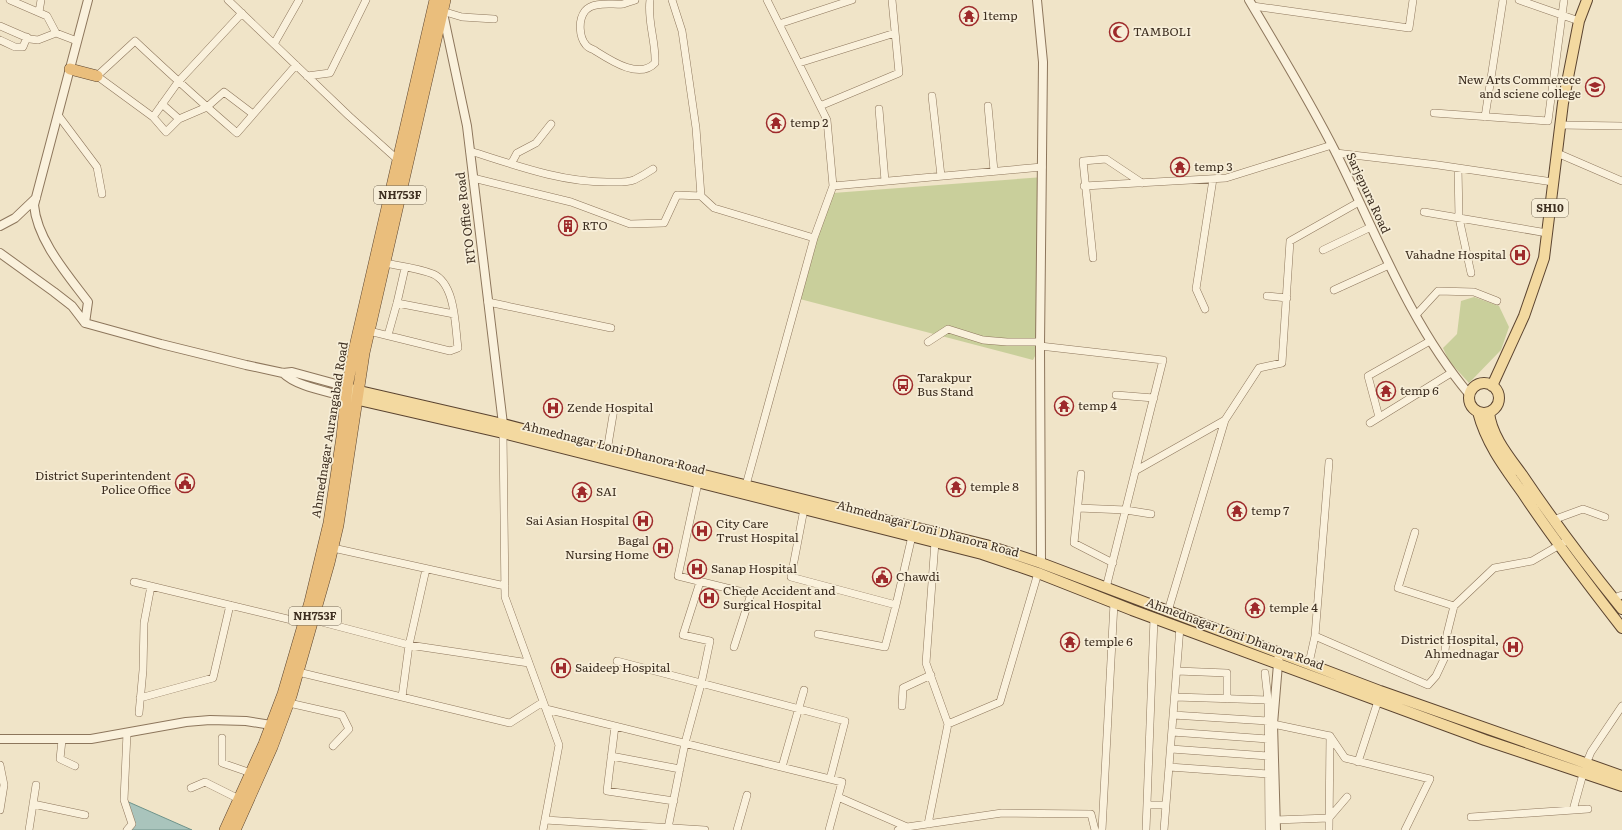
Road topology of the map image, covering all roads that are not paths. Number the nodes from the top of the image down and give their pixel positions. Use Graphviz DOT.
graph roads {
  1 [pos="10,0"];
  2 [pos="41,0"];
  3 [pos="88,0"];
  4 [pos="228,0"];
  5 [pos="299,0"];
  6 [pos="366,0"];
  7 [pos="435,0"];
  8 [pos="635,0"];
  9 [pos="650,0"];
  10 [pos="672,0"];
  11 [pos="767,0"];
  12 [pos="852,0"];
  13 [pos="892,0"];
  14 [pos="1037,0"];
  15 [pos="1412,0"];
  16 [pos="1503,0"];
  17 [pos="1519,0"];
  18 [pos="1564,0"];
  19 [pos="1587,0"];
  20 [pos="1251,3"];
  21 [pos="443,5"];
  22 [pos="39,12"];
  23 [pos="242,13"];
  24 [pos="1563,16"];
  25 [pos="494,19"];
  26 [pos="1579,21"];
  27 [pos="779,24"];
  28 [pos="0,26"];
  29 [pos="56,33"];
  30 [pos="895,33"];
  31 [pos="26,37"];
  32 [pos="0,40"];
  33 [pos="77,41"];
  34 [pos="274,44"];
  35 [pos="798,63"];
  36 [pos="296,65"];
  37 [pos="70,69"];
  38 [pos="97,76"];
  39 [pos="307,76"];
  40 [pos="178,82"];
  41 [pos="932,96"];
  42 [pos="162,104"];
  43 [pos="820,106"];
  44 [pos="988,106"];
  45 [pos="207,107"];
  46 [pos="879,109"];
  47 [pos="1434,113"];
  48 [pos="254,114"];
  49 [pos="58,115"];
  50 [pos="153,117"];
  51 [pos="1485,117"];
  52 [pos="179,119"];
  53 [pos="552,124"];
  54 [pos="1560,125"];
  55 [pos="1622,126"];
  56 [pos="1334,149"];
  57 [pos="470,151"];
  58 [pos="1557,153"];
  59 [pos="398,160"];
  60 [pos="511,164"];
  61 [pos="1042,166"];
  62 [pos="1458,168"];
  63 [pos="652,169"];
  64 [pos="994,171"];
  65 [pos="941,176"];
  66 [pos="473,178"];
  67 [pos="1214,179"];
  68 [pos="885,181"];
  69 [pos="1622,181"];
  70 [pos="1553,182"];
  71 [pos="1142,183"];
  72 [pos="832,186"];
  73 [pos="1084,186"];
  74 [pos="102,194"];
  75 [pos="701,196"];
  76 [pos="36,198"];
  77 [pos="1359,202"];
  78 [pos="1424,212"];
  79 [pos="1459,218"];
  80 [pos="0,226"];
  81 [pos="1371,227"];
  82 [pos="1547,233"];
  83 [pos="814,238"];
  84 [pos="1323,250"];
  85 [pos="0,253"];
  86 [pos="1093,258"];
  87 [pos="384,263"];
  88 [pos="1389,265"];
  89 [pos="405,268"];
  90 [pos="1471,273"];
  91 [pos="1334,290"];
  92 [pos="1267,296"];
  93 [pos="1287,298"];
  94 [pos="1497,301"];
  95 [pos="397,302"];
  96 [pos="488,302"];
  97 [pos="1205,309"];
  98 [pos="454,314"];
  99 [pos="1416,315"];
  100 [pos="85,323"];
  101 [pos="611,328"];
  102 [pos="369,331"];
  103 [pos="388,336"];
  104 [pos="1430,341"];
  105 [pos="928,342"];
  106 [pos="1040,344"];
  107 [pos="1451,373"];
  108 [pos="1492,386"];
  109 [pos="352,394"];
  110 [pos="1469,394"];
  111 [pos="1116,395"];
  112 [pos="1154,398"];
  113 [pos="614,409"];
  114 [pos="1478,412"];
  115 [pos="1489,412"];
  116 [pos="1379,417"];
  117 [pos="1224,420"];
  118 [pos="1370,423"];
  119 [pos="503,428"];
  120 [pos="607,451"];
  121 [pos="1329,462"];
  122 [pos="1135,471"];
  123 [pos="1082,474"];
  124 [pos="698,483"];
  125 [pos="746,485"];
  126 [pos="1078,508"];
  127 [pos="804,509"];
  128 [pos="1126,510"];
  129 [pos="1151,514"];
  130 [pos="1605,517"];
  131 [pos="1553,520"];
  132 [pos="1415,532"];
  133 [pos="912,536"];
  134 [pos="1569,540"];
  135 [pos="935,542"];
  136 [pos="1559,545"];
  137 [pos="333,548"];
  138 [pos="1113,563"];
  139 [pos="1040,568"];
  140 [pos="426,569"];
  141 [pos="134,582"];
  142 [pos="700,582"];
  143 [pos="150,586"];
  144 [pos="505,586"];
  145 [pos="1106,588"];
  146 [pos="1618,597"];
  147 [pos="1114,603"];
  148 [pos="230,605"];
  149 [pos="896,605"];
  150 [pos="1454,606"];
  151 [pos="1622,608"];
  152 [pos="1168,612"];
  153 [pos="1154,618"];
  154 [pos="309,622"];
  155 [pos="1180,627"];
  156 [pos="1622,628"];
  157 [pos="818,634"];
  158 [pos="1315,636"];
  159 [pos="409,645"];
  160 [pos="734,647"];
  161 [pos="1279,652"];
  162 [pos="617,661"];
  163 [pos="529,663"];
  164 [pos="1277,663"];
  165 [pos="1309,663"];
  166 [pos="1177,671"];
  167 [pos="298,672"];
  168 [pos="1265,673"];
  169 [pos="931,675"];
  170 [pos="701,684"];
  171 [pos="804,690"];
  172 [pos="402,697"];
  173 [pos="1175,697"];
  174 [pos="140,698"];
  175 [pos="1227,699"];
  176 [pos="1268,700"];
  177 [pos="1378,701"];
  178 [pos="543,702"];
  179 [pos="289,703"];
  180 [pos="902,706"];
  181 [pos="1622,706"];
  182 [pos="546,709"];
  183 [pos="799,709"];
  184 [pos="139,713"];
  185 [pos="1174,715"];
  186 [pos="1270,722"];
  187 [pos="948,724"];
  188 [pos="271,725"];
  189 [pos="615,726"];
  190 [pos="1172,732"];
  191 [pos="127,733"];
  192 [pos="1330,736"];
  193 [pos="222,738"];
  194 [pos="0,739"];
  195 [pos="1268,739"];
  196 [pos="62,740"];
  197 [pos="685,743"];
  198 [pos="333,746"];
  199 [pos="1171,749"];
  200 [pos="611,756"];
  201 [pos="1268,756"];
  202 [pos="1358,762"];
  203 [pos="75,766"];
  204 [pos="0,767"];
  205 [pos="782,767"];
  206 [pos="1170,767"];
  207 [pos="680,769"];
  208 [pos="1584,769"];
  209 [pos="251,773"];
  210 [pos="1268,774"];
  211 [pos="1622,776"];
  212 [pos="830,779"];
  213 [pos="36,785"];
  214 [pos="1622,786"];
  215 [pos="191,788"];
  216 [pos="747,795"];
  217 [pos="838,797"];
  218 [pos="1347,797"];
  219 [pos="239,799"];
  220 [pos="674,801"];
  221 [pos="33,804"];
  222 [pos="1147,805"];
  223 [pos="1166,805"];
  224 [pos="1588,809"];
  225 [pos="0,810"];
  226 [pos="1573,810"];
  227 [pos="85,815"];
  228 [pos="1471,817"];
  229 [pos="1329,818"];
  230 [pos="545,820"];
  231 [pos="1275,820"];
  232 [pos="928,824"];
  233 [pos="907,827"];
  234 [pos="668,828"];
  235 [pos="29,830"];
  236 [pos="127,830"];
  237 [pos="225,830"];
  238 [pos="235,830"];
  239 [pos="543,830"];
  240 [pos="705,830"];
  241 [pos="737,830"];
  242 [pos="829,830"];
  243 [pos="898,830"];
  244 [pos="1095,830"];
  245 [pos="1102,830"];
  246 [pos="1146,830"];
  247 [pos="1164,830"];
  248 [pos="1269,830"];
  249 [pos="1276,830"];
  250 [pos="1329,830"];
  251 [pos="1405,830"];
  1 -- 22 [label="street"];
  2 -- 22 [label="street"];
  3 -- 33 [label="street"];
  4 -- 23 [label="street"];
  5 -- 34 [label="street"];
  6 -- 39 [label="street"];
  7 -- 59 [label="highway, Ahmednagar Aurangabad Road / NH753F"];
  8 -- 9 [label="street"];
  10 -- 75 [label="street"];
  11 -- 27 [label="street"];
  12 -- 27 [label="street"];
  13 -- 30 [label="street"];
  14 -- 61 [label="street"];
  15 -- 20 [label="street"];
  16 -- 51 [label="street"];
  17 -- 24 [label="street"];
  18 -- 24 [label="street"];
  19 -- 26 [label="main road, SH10"];
  20 -- 56 [label="street, Sarjepura Road"];
  21 -- 25 [label="street"];
  21 -- 57 [label="street, RTO Office Road"];
  21 -- 87 [label="highway, NH753F"];
  22 -- 29 [label="street"];
  23 -- 34 [label="street"];
  23 -- 40 [label="street"];
  24 -- 26 [label="street"];
  24 -- 51 [label="street"];
  26 -- 54 [label="main road, SH10"];
  27 -- 35 [label="street"];
  28 -- 31 [label="street"];
  29 -- 31 [label="street"];
  29 -- 33 [label="street"];
  30 -- 35 [label="street"];
  30 -- 43 [label="street"];
  31 -- 32 [label="street"];
  33 -- 37 [label="street"];
  34 -- 36 [label="street"];
  35 -- 43 [label="street"];
  36 -- 39 [label="street"];
  36 -- 48 [label="street"];
  37 -- 38 [label="highway"];
  37 -- 49 [label="street"];
  38 -- 40 [label="street"];
  38 -- 50 [label="street"];
  39 -- 59 [label="street"];
  40 -- 42 [label="street"];
  40 -- 45 [label="street"];
  41 -- 65 [label="street"];
  42 -- 50 [label="street"];
  42 -- 52 [label="street"];
  43 -- 72 [label="street"];
  44 -- 64 [label="street"];
  45 -- 48 [label="street"];
  45 -- 48 [label="street"];
  45 -- 52 [label="street"];
  46 -- 68 [label="street"];
  47 -- 51 [label="street"];
  49 -- 74 [label="street"];
  49 -- 76 [label="street"];
  50 -- 52 [label="street"];
  53 -- 60 [label="street"];
  54 -- 55 [label="street"];
  54 -- 58 [label="main road, SH10"];
  56 -- 62 [label="street"];
  56 -- 67 [label="street"];
  56 -- 77 [label="street, Sarjepura Road"];
  57 -- 60 [label="street"];
  57 -- 66 [label="street, RTO Office Road"];
  58 -- 69 [label="street"];
  58 -- 70 [label="main road, SH10"];
  59 -- 109 [label="highway, Ahmednagar Aurangabad Road / NH753F"];
  60 -- 63 [label="street"];
  61 -- 64 [label="street"];
  61 -- 106 [label="street"];
  62 -- 70 [label="street"];
  62 -- 79 [label="street"];
  64 -- 65 [label="street"];
  65 -- 68 [label="street"];
  66 -- 75 [label="street"];
  66 -- 96 [label="street, RTO Office Road"];
  67 -- 71 [label="street"];
  67 -- 97 [label="street"];
  68 -- 72 [label="street"];
  70 -- 82 [label="main road, SH10"];
  71 -- 73 [label="street"];
  71 -- 73 [label="street"];
  72 -- 83 [label="street"];
  73 -- 86 [label="street"];
  75 -- 83 [label="street"];
  76 -- 80 [label="street"];
  76 -- 100 [label="street"];
  77 -- 81 [label="street, Sarjepura Road"];
  77 -- 93 [label="street"];
  78 -- 79 [label="street"];
  79 -- 82 [label="street"];
  79 -- 90 [label="street"];
  81 -- 84 [label="street"];
  81 -- 88 [label="street, Sarjepura Road"];
  82 -- 108 [label="main road, SH10"];
  83 -- 125 [label="street"];
  85 -- 100 [label="street"];
  87 -- 89 [label="street"];
  87 -- 102 [label="highway, NH753F"];
  88 -- 91 [label="street"];
  88 -- 99 [label="street, Sarjepura Road"];
  89 -- 95 [label="street"];
  89 -- 98 [label="street"];
  92 -- 93 [label="street"];
  93 -- 117 [label="street"];
  94 -- 99 [label="street"];
  95 -- 98 [label="street"];
  95 -- 103 [label="street"];
  96 -- 101 [label="street"];
  96 -- 119 [label="street, RTO Office Road"];
  98 -- 103 [label="street"];
  99 -- 104 [label="street, Sarjepura Road"];
  100 -- 109 [label="street"];
  102 -- 103 [label="street"];
  102 -- 109 [label="highway, NH753F"];
  104 -- 107 [label="street, Sarjepura Road"];
  104 -- 116 [label="street"];
  105 -- 106 [label="street"];
  106 -- 112 [label="street"];
  106 -- 139 [label="street"];
  107 -- 110 [label="street, Sarjepura Road"];
  107 -- 116 [label="street"];
  108 -- 110 [label="main road"];
  108 -- 115 [label="main road"];
  109 -- 119 [label="main road, Ahmednagar Loni Dhanora Road"];
  109 -- 137 [label="highway, NH753F"];
  109 -- 154 [label="highway, Ahmednagar Aurangabad Road / NH753F"];
  110 -- 114 [label="main road"];
  111 -- 112 [label="street"];
  112 -- 122 [label="street"];
  113 -- 120 [label="street"];
  114 -- 115 [label="main road"];
  114 -- 136 [label="main road"];
  115 -- 131 [label="main road"];
  116 -- 118 [label="street"];
  117 -- 122 [label="street"];
  117 -- 152 [label="street"];
  119 -- 120 [label="main road, Ahmednagar Loni Dhanora Road"];
  119 -- 124 [label="main road, Ahmednagar Loni Dhanora Road"];
  119 -- 144 [label="street"];
  120 -- 125 [label="main road, Ahmednagar Loni Dhanora Road"];
  121 -- 158 [label="street"];
  122 -- 128 [label="street"];
  123 -- 126 [label="street"];
  124 -- 127 [label="main road, Ahmednagar Loni Dhanora Road"];
  124 -- 142 [label="street"];
  125 -- 139 [label="main road, Ahmednagar Loni Dhanora Road"];
  126 -- 128 [label="street"];
  126 -- 138 [label="street"];
  127 -- 133 [label="main road, Ahmednagar Loni Dhanora Road"];
  127 -- 149 [label="street"];
  128 -- 129 [label="street"];
  128 -- 138 [label="street"];
  130 -- 131 [label="street"];
  131 -- 134 [label="main road"];
  132 -- 150 [label="street"];
  133 -- 135 [label="main road, Ahmednagar Loni Dhanora Road"];
  133 -- 149 [label="street"];
  134 -- 136 [label="street"];
  134 -- 146 [label="main road"];
  135 -- 139 [label="main road, Ahmednagar Loni Dhanora Road"];
  135 -- 169 [label="street"];
  136 -- 150 [label="street"];
  136 -- 156 [label="main road"];
  137 -- 140 [label="street"];
  137 -- 154 [label="highway, NH753F"];
  138 -- 145 [label="street"];
  139 -- 145 [label="main road, Ahmednagar Loni Dhanora Road"];
  139 -- 147 [label="main road, Ahmednagar Loni Dhanora Road"];
  139 -- 187 [label="street"];
  140 -- 144 [label="street"];
  140 -- 159 [label="street"];
  141 -- 143 [label="street"];
  142 -- 160 [label="street"];
  142 -- 170 [label="street"];
  143 -- 148 [label="street"];
  143 -- 174 [label="street"];
  144 -- 163 [label="street"];
  145 -- 152 [label="main road, Ahmednagar Loni Dhanora Road"];
  146 -- 151 [label="main road"];
  147 -- 153 [label="main road, Ahmednagar Loni Dhanora Road"];
  147 -- 245 [label="street"];
  148 -- 154 [label="street"];
  148 -- 174 [label="street"];
  149 -- 157 [label="street"];
  150 -- 158 [label="street"];
  152 -- 161 [label="main road, Ahmednagar Loni Dhanora Road"];
  153 -- 155 [label="main road, Ahmednagar Loni Dhanora Road"];
  153 -- 222 [label="street"];
  154 -- 159 [label="street"];
  154 -- 167 [label="highway, NH753F"];
  154 -- 188 [label="highway, Ahmednagar Aurangabad Road / NH753F"];
  155 -- 164 [label="main road, Ahmednagar Loni Dhanora Road"];
  155 -- 166 [label="street"];
  158 -- 165 [label="street"];
  159 -- 163 [label="street"];
  159 -- 172 [label="street"];
  161 -- 164 [label="street"];
  161 -- 165 [label="main road, Ahmednagar Loni Dhanora Road"];
  162 -- 170 [label="street"];
  163 -- 178 [label="street"];
  164 -- 177 [label="main road, Ahmednagar Loni Dhanora Road"];
  164 -- 186 [label="street"];
  165 -- 208 [label="main road, Ahmednagar Loni Dhanora Road"];
  166 -- 173 [label="street"];
  166 -- 175 [label="street"];
  167 -- 172 [label="street"];
  167 -- 179 [label="highway, NH753F"];
  168 -- 176 [label="street"];
  169 -- 180 [label="street"];
  169 -- 187 [label="street"];
  170 -- 183 [label="street"];
  170 -- 197 [label="street"];
  171 -- 183 [label="street"];
  172 -- 178 [label="street"];
  173 -- 175 [label="street"];
  173 -- 185 [label="street"];
  174 -- 184 [label="street"];
  175 -- 176 [label="street"];
  176 -- 186 [label="street"];
  177 -- 202 [label="street"];
  177 -- 208 [label="main road, Ahmednagar Loni Dhanora Road"];
  178 -- 182 [label="street"];
  179 -- 198 [label="street"];
  179 -- 238 [label="highway, NH753F"];
  181 -- 208 [label="street"];
  182 -- 189 [label="street"];
  182 -- 230 [label="street"];
  183 -- 205 [label="street"];
  183 -- 212 [label="street"];
  185 -- 186 [label="street"];
  185 -- 190 [label="street"];
  186 -- 192 [label="street"];
  186 -- 195 [label="street"];
  186 -- 231 [label="street"];
  187 -- 232 [label="street"];
  188 -- 191 [label="street"];
  188 -- 209 [label="highway, Ahmednagar Aurangabad Road / NH753F"];
  189 -- 197 [label="street"];
  189 -- 200 [label="street"];
  190 -- 195 [label="street"];
  190 -- 199 [label="street"];
  191 -- 196 [label="street"];
  191 -- 236 [label="street"];
  192 -- 202 [label="street"];
  192 -- 229 [label="street"];
  193 -- 209 [label="street"];
  194 -- 196 [label="street"];
  195 -- 201 [label="street"];
  196 -- 203 [label="street"];
  197 -- 205 [label="street"];
  197 -- 207 [label="street"];
  199 -- 201 [label="street"];
  199 -- 206 [label="street"];
  200 -- 207 [label="street"];
  200 -- 220 [label="street"];
  201 -- 210 [label="street"];
  202 -- 251 [label="street"];
  204 -- 225 [label="street"];
  205 -- 212 [label="street"];
  206 -- 210 [label="street"];
  206 -- 223 [label="street"];
  207 -- 220 [label="street"];
  208 -- 211 [label="main road, Ahmednagar Loni Dhanora Road"];
  208 -- 214 [label="main road, Ahmednagar Loni Dhanora Road"];
  208 -- 226 [label="street"];
  209 -- 219 [label="highway, Ahmednagar Aurangabad Road / NH753F"];
  210 -- 248 [label="street"];
  212 -- 217 [label="street"];
  213 -- 221 [label="street"];
  215 -- 219 [label="street"];
  216 -- 241 [label="street"];
  217 -- 233 [label="street"];
  217 -- 242 [label="street"];
  218 -- 229 [label="street"];
  219 -- 237 [label="highway, Ahmednagar Aurangabad Road / NH753F"];
  220 -- 234 [label="street"];
  221 -- 227 [label="street"];
  221 -- 235 [label="street"];
  222 -- 223 [label="street"];
  222 -- 246 [label="street"];
  223 -- 247 [label="street"];
  224 -- 226 [label="street"];
  226 -- 228 [label="street"];
  229 -- 231 [label="street"];
  229 -- 250 [label="street"];
  230 -- 234 [label="street"];
  230 -- 239 [label="street"];
  231 -- 249 [label="street"];
  232 -- 233 [label="street"];
  232 -- 244 [label="street"];
  233 -- 243 [label="street"];
  234 -- 240 [label="street"];
}
